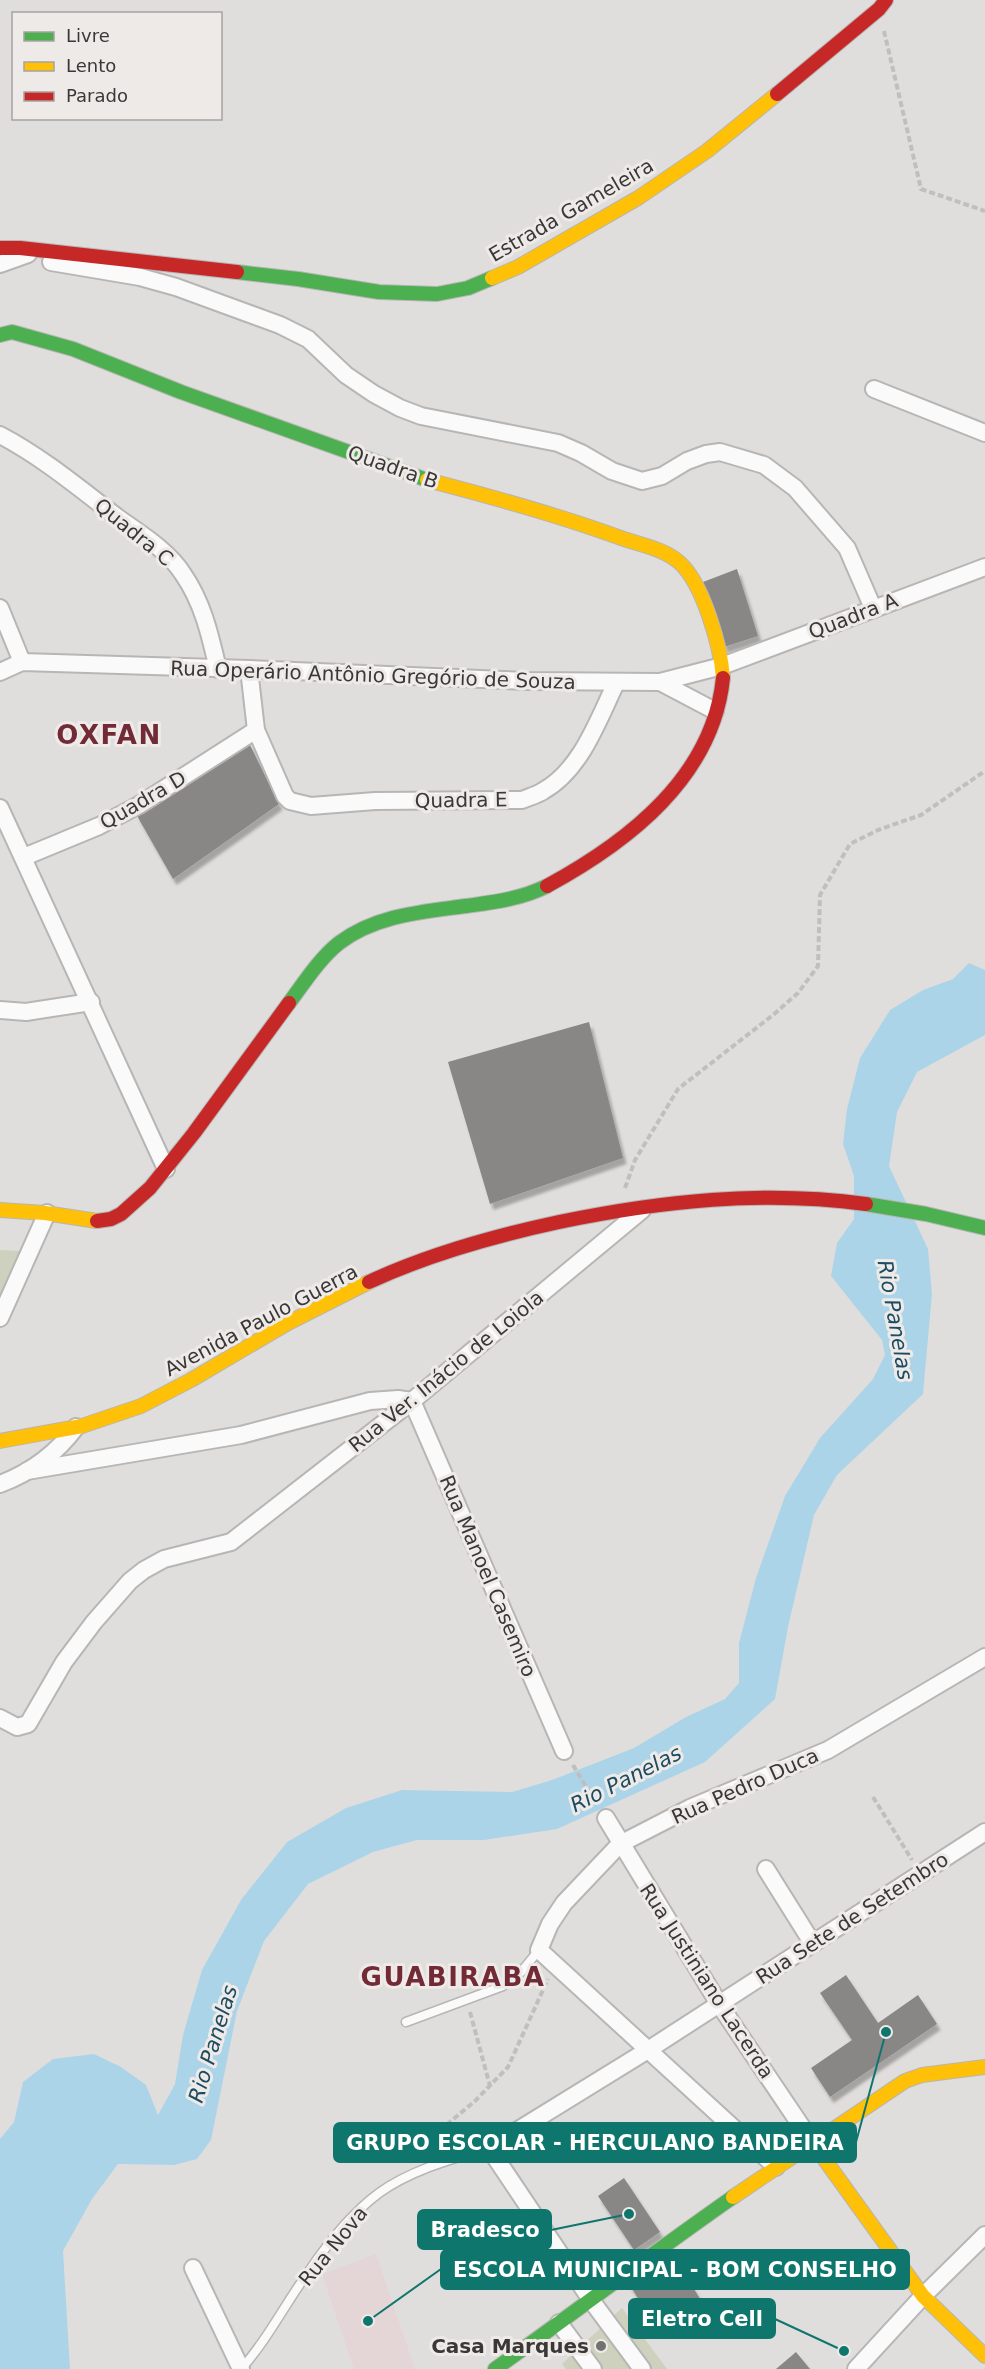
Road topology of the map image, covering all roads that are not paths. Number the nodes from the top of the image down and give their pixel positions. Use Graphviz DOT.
graph roads {
  1 [pos="883,4"];
  2 [pos="0,248"];
  3 [pos="26,252"];
  4 [pos="0,264"];
  5 [pos="0,335"];
  6 [pos="874,389"];
  7 [pos="985,433"];
  8 [pos="0,435"];
  9 [pos="985,567"];
  10 [pos="0,608"];
  11 [pos="873,608"];
  12 [pos="22,662"];
  13 [pos="722,666"];
  14 [pos="218,669"];
  15 [pos="249,669"];
  16 [pos="0,672"];
  17 [pos="660,682"];
  18 [pos="616,683"];
  19 [pos="715,711"];
  20 [pos="256,730"];
  21 [pos="0,808"];
  22 [pos="24,858"];
  23 [pos="91,1002"];
  24 [pos="0,1010"];
  25 [pos="166,1169"];
  26 [pos="645,1207"];
  27 [pos="0,1210"];
  28 [pos="47,1213"];
  29 [pos="985,1228"];
  30 [pos="0,1318"];
  31 [pos="412,1401"];
  32 [pos="77,1426"];
  33 [pos="0,1441"];
  34 [pos="27,1471"];
  35 [pos="0,1484"];
  36 [pos="985,1657"];
  37 [pos="0,1718"];
  38 [pos="564,1751"];
  39 [pos="606,1818"];
  40 [pos="985,1832"];
  41 [pos="620,1844"];
  42 [pos="766,1869"];
  43 [pos="813,1944"];
  44 [pos="539,1950"];
  45 [pos="719,2004"];
  46 [pos="406,2022"];
  47 [pos="648,2050"];
  48 [pos="985,2067"];
  49 [pos="812,2142"];
  50 [pos="489,2148"];
  51 [pos="776,2167"];
  52 [pos="985,2235"];
  53 [pos="193,2268"];
  54 [pos="923,2296"];
  55 [pos="591,2300"];
  56 [pos="559,2323"];
  57 [pos="985,2356"];
  58 [pos="241,2369"];
  59 [pos="495,2369"];
  60 [pos="593,2369"];
  61 [pos="642,2369"];
  62 [pos="856,2369"];
  1 -- 3 [label="street, Estrada Gameleira"];
  2 -- 3 [label="street, Estrada Gameleira"];
  3 -- 4 [label="street"];
  3 -- 11 [label="street"];
  5 -- 13 [label="street, Quadra B"];
  6 -- 7 [label="street"];
  8 -- 14 [label="street, Quadra C"];
  9 -- 11 [label="street, Quadra A"];
  10 -- 12 [label="street"];
  11 -- 13 [label="street, Quadra A"];
  12 -- 14 [label="street, Rua Operário Antônio Gregório de Souza"];
  12 -- 16 [label="street"];
  13 -- 17 [label="street, Rua Operário Antônio Gregório de Souza"];
  13 -- 19 [label="street"];
  14 -- 15 [label="street, Rua Operário Antônio Gregório de Souza"];
  15 -- 18 [label="street, Rua Operário Antônio Gregório de Souza"];
  15 -- 20 [label="street"];
  17 -- 18 [label="street, Rua Operário Antônio Gregório de Souza"];
  17 -- 19 [label="street"];
  18 -- 20 [label="street, Quadra E"];
  19 -- 25 [label="street"];
  20 -- 22 [label="street, Quadra D"];
  21 -- 22 [label="street"];
  22 -- 23 [label="street"];
  23 -- 24 [label="street"];
  23 -- 25 [label="street"];
  25 -- 28 [label="street"];
  26 -- 29 [label="street, Avenida Paulo Guerra"];
  26 -- 31 [label="street, Rua Ver. Inácio de Loiola"];
  26 -- 32 [label="street, Avenida Paulo Guerra"];
  27 -- 28 [label="street"];
  28 -- 30 [label="street"];
  31 -- 34 [label="street"];
  31 -- 37 [label="street, Rua Ver. Inácio de Loiola"];
  31 -- 38 [label="street, Rua Manoel Casemiro"];
  32 -- 33 [label="street, Avenida Paulo Guerra"];
  32 -- 34 [label="street"];
  34 -- 35 [label="street"];
  36 -- 41 [label="street, Rua Pedro Duca"];
  39 -- 41 [label="street, Rua Justiniano Lacerda"];
  40 -- 43 [label="street, Rua Sete de Setembro"];
  41 -- 44 [label="street, Rua Pedro Duca"];
  41 -- 45 [label="street, Rua Justiniano Lacerda"];
  42 -- 43 [label="street"];
  43 -- 45 [label="street, Rua Sete de Setembro"];
  44 -- 46 [label="lane"];
  44 -- 47 [label="street"];
  45 -- 47 [label="street, Rua Sete de Setembro"];
  45 -- 49 [label="street, Rua Justiniano Lacerda"];
  47 -- 50 [label="street, Rua Sete de Setembro"];
  47 -- 51 [label="street"];
  48 -- 49 [label="street"];
  49 -- 51 [label="street"];
  49 -- 54 [label="street"];
  50 -- 55 [label="street"];
  50 -- 58 [label="lane, Rua Nova"];
  51 -- 55 [label="street"];
  52 -- 54 [label="street"];
  53 -- 58 [label="street"];
  54 -- 57 [label="street"];
  54 -- 62 [label="street"];
  55 -- 56 [label="street"];
  55 -- 61 [label="street"];
  56 -- 59 [label="street"];
  56 -- 60 [label="street"];
}
